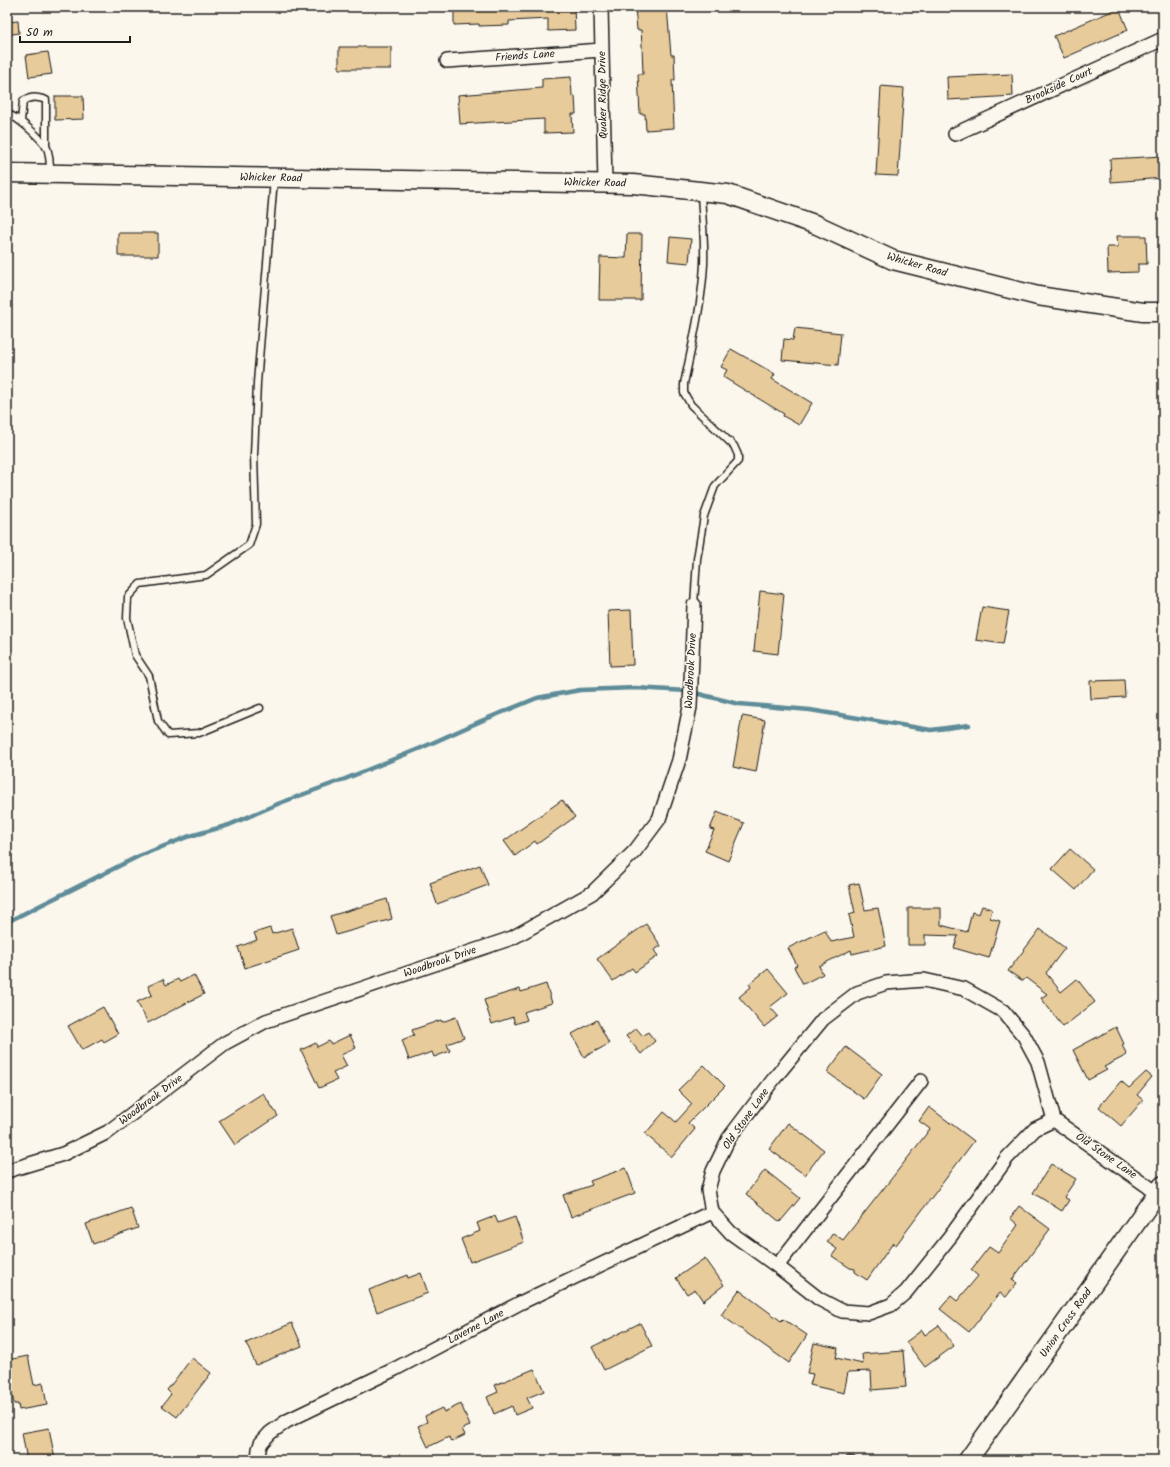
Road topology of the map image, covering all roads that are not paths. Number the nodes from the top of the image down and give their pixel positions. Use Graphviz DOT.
graph roads {
  1 [pos="601,7"];
  2 [pos="1163,38"];
  3 [pos="602,50"];
  4 [pos="447,61"];
  5 [pos="7,114"];
  6 [pos="21,121"];
  7 [pos="955,134"];
  8 [pos="46,146"];
  9 [pos="7,173"];
  10 [pos="50,174"];
  11 [pos="274,178"];
  12 [pos="605,184"];
  13 [pos="700,191"];
  14 [pos="1163,312"];
  15 [pos="694,605"];
  16 [pos="260,708"];
  17 [pos="921,1081"];
  18 [pos="1054,1120"];
  19 [pos="7,1171"];
  20 [pos="1161,1192"];
  21 [pos="712,1212"];
  22 [pos="777,1266"];
  23 [pos="258,1460"];
  24 [pos="968,1460"];
  1 -- 3 [label="street, Quaker Ridge Drive"];
  2 -- 7 [label="street, Brookside Court"];
  3 -- 4 [label="street, Friends Lane"];
  3 -- 12 [label="street, Quaker Ridge Drive"];
  5 -- 6 [label="lane"];
  6 -- 8 [label="lane"];
  6 -- 8 [label="lane"];
  8 -- 10 [label="lane"];
  9 -- 10 [label="street, Whicker Road"];
  10 -- 11 [label="street, Whicker Road"];
  11 -- 12 [label="street, Whicker Road"];
  11 -- 16 [label="lane"];
  12 -- 13 [label="street, Whicker Road"];
  13 -- 14 [label="street, Whicker Road"];
  13 -- 15 [label="lane"];
  15 -- 19 [label="street, Woodbrook Drive"];
  17 -- 22 [label="street"];
  18 -- 20 [label="street, Old Stone Lane"];
  18 -- 21 [label="street, Old Stone Lane"];
  18 -- 22 [label="street"];
  20 -- 24 [label="street, Union Cross Road"];
  21 -- 22 [label="street"];
  21 -- 23 [label="street, Laverne Lane"];
}
